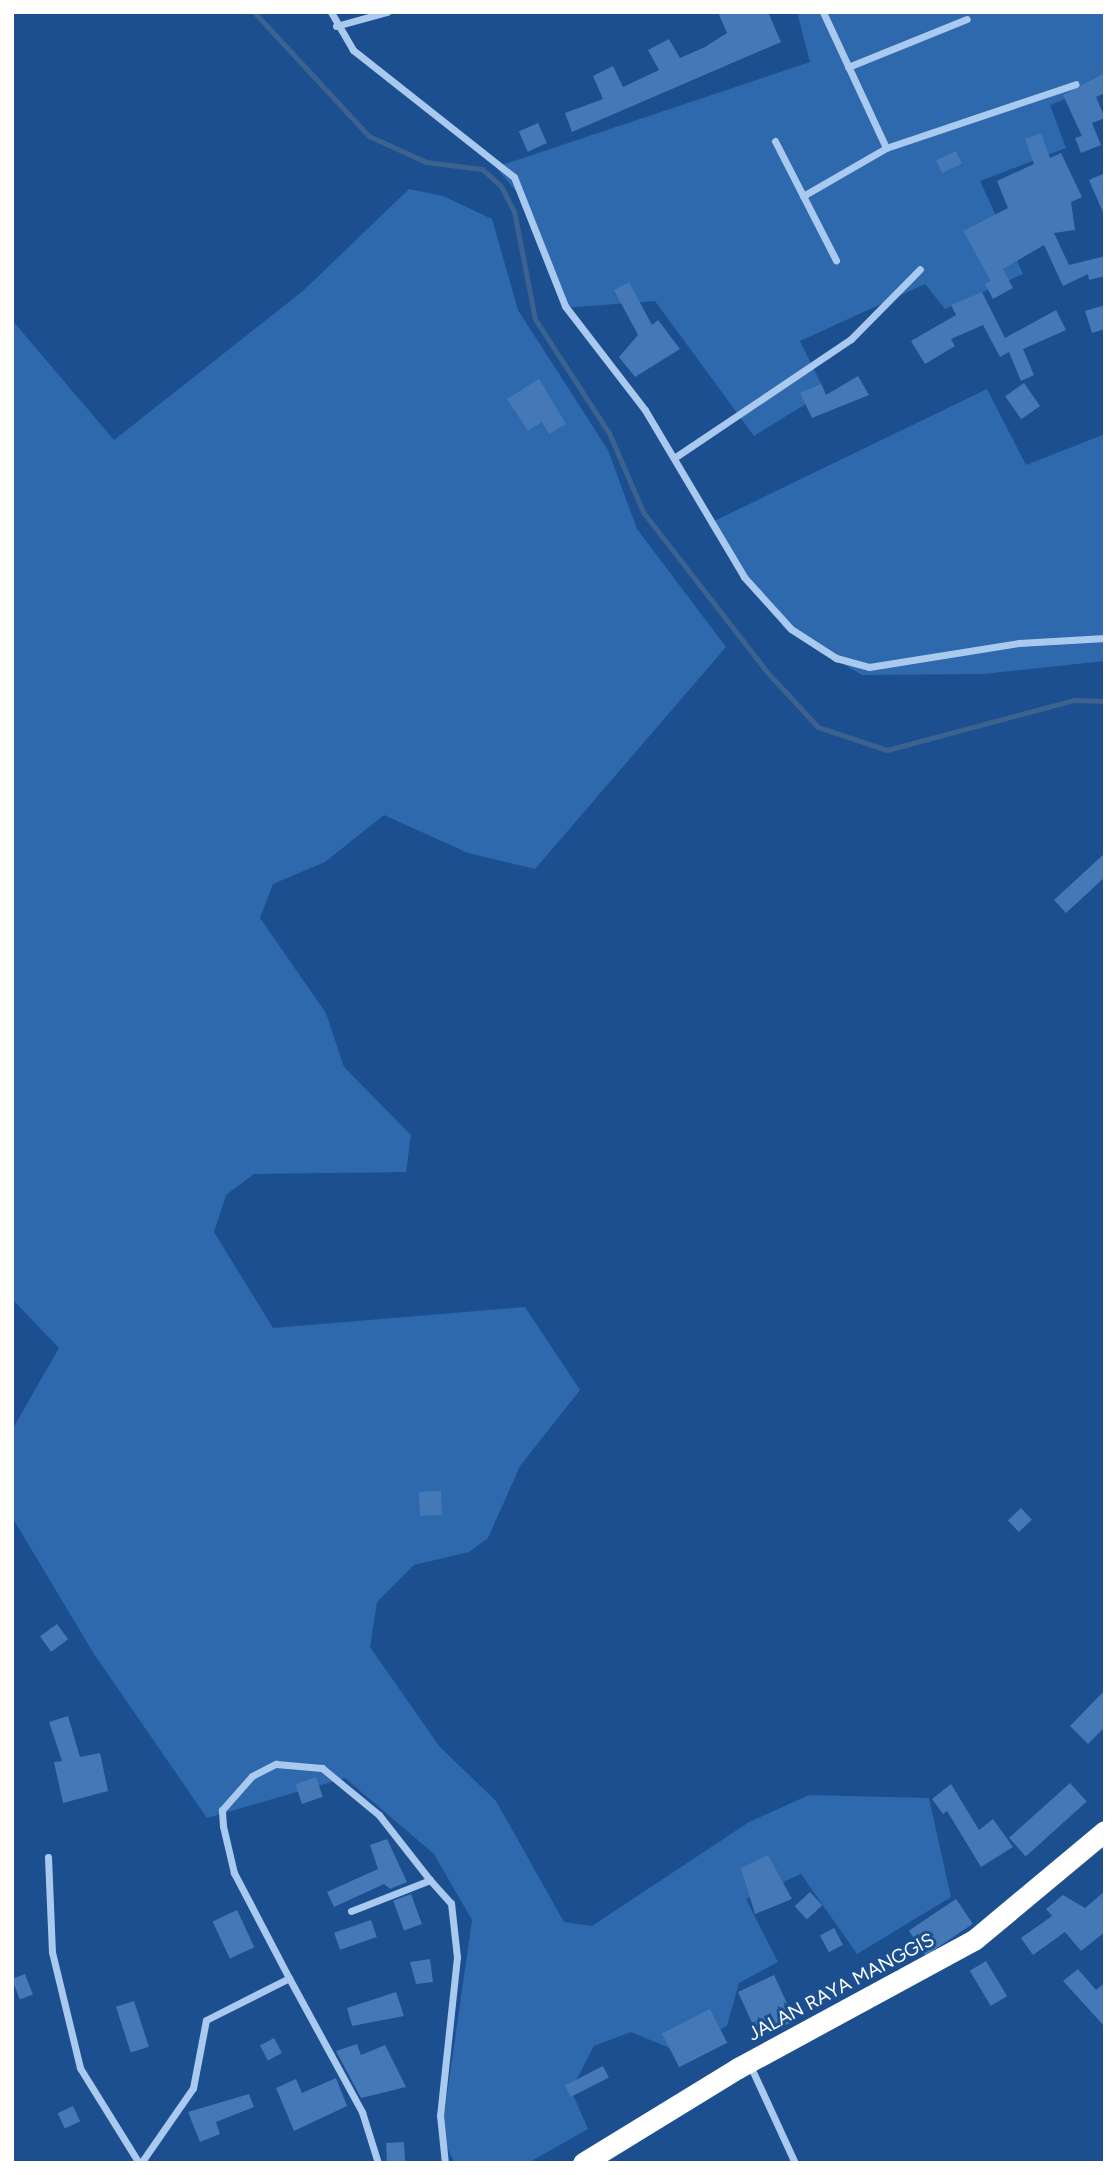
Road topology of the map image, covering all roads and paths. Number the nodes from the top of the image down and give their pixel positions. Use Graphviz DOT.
graph roads {
  1 [pos="331,12"];
  2 [pos="387,12"];
  3 [pos="823,12"];
  4 [pos="967,19"];
  5 [pos="336,26"];
  6 [pos="848,67"];
  7 [pos="1076,84"];
  8 [pos="775,141"];
  9 [pos="886,148"];
  10 [pos="803,196"];
  11 [pos="836,260"];
  12 [pos="920,269"];
  13 [pos="674,458"];
  14 [pos="1105,638"];
  15 [pos="1105,1831"];
  16 [pos="48,1857"];
  17 [pos="430,1880"];
  18 [pos="351,1911"];
  19 [pos="289,1978"];
  20 [pos="749,2063"];
  21 [pos="140,2163"];
  22 [pos="378,2163"];
  23 [pos="445,2163"];
  24 [pos="583,2163"];
  25 [pos="795,2163"];
  1 -- 5 [label="street"];
  2 -- 5 [label="street"];
  3 -- 6 [label="street"];
  4 -- 6 [label="street"];
  5 -- 13 [label="street"];
  6 -- 9 [label="street"];
  7 -- 9 [label="street"];
  8 -- 10 [label="street"];
  9 -- 10 [label="street"];
  10 -- 11 [label="street"];
  12 -- 13 [label="street"];
  13 -- 14 [label="street"];
  15 -- 20 [label="highway, JALAN RAYA MANGGIS"];
  16 -- 21 [label="street"];
  17 -- 18 [label="street"];
  17 -- 19 [label="street"];
  17 -- 23 [label="street"];
  19 -- 21 [label="street"];
  19 -- 22 [label="street"];
  20 -- 24 [label="highway, JALAN RAYA MANGGIS"];
  20 -- 25 [label="street"];
}
